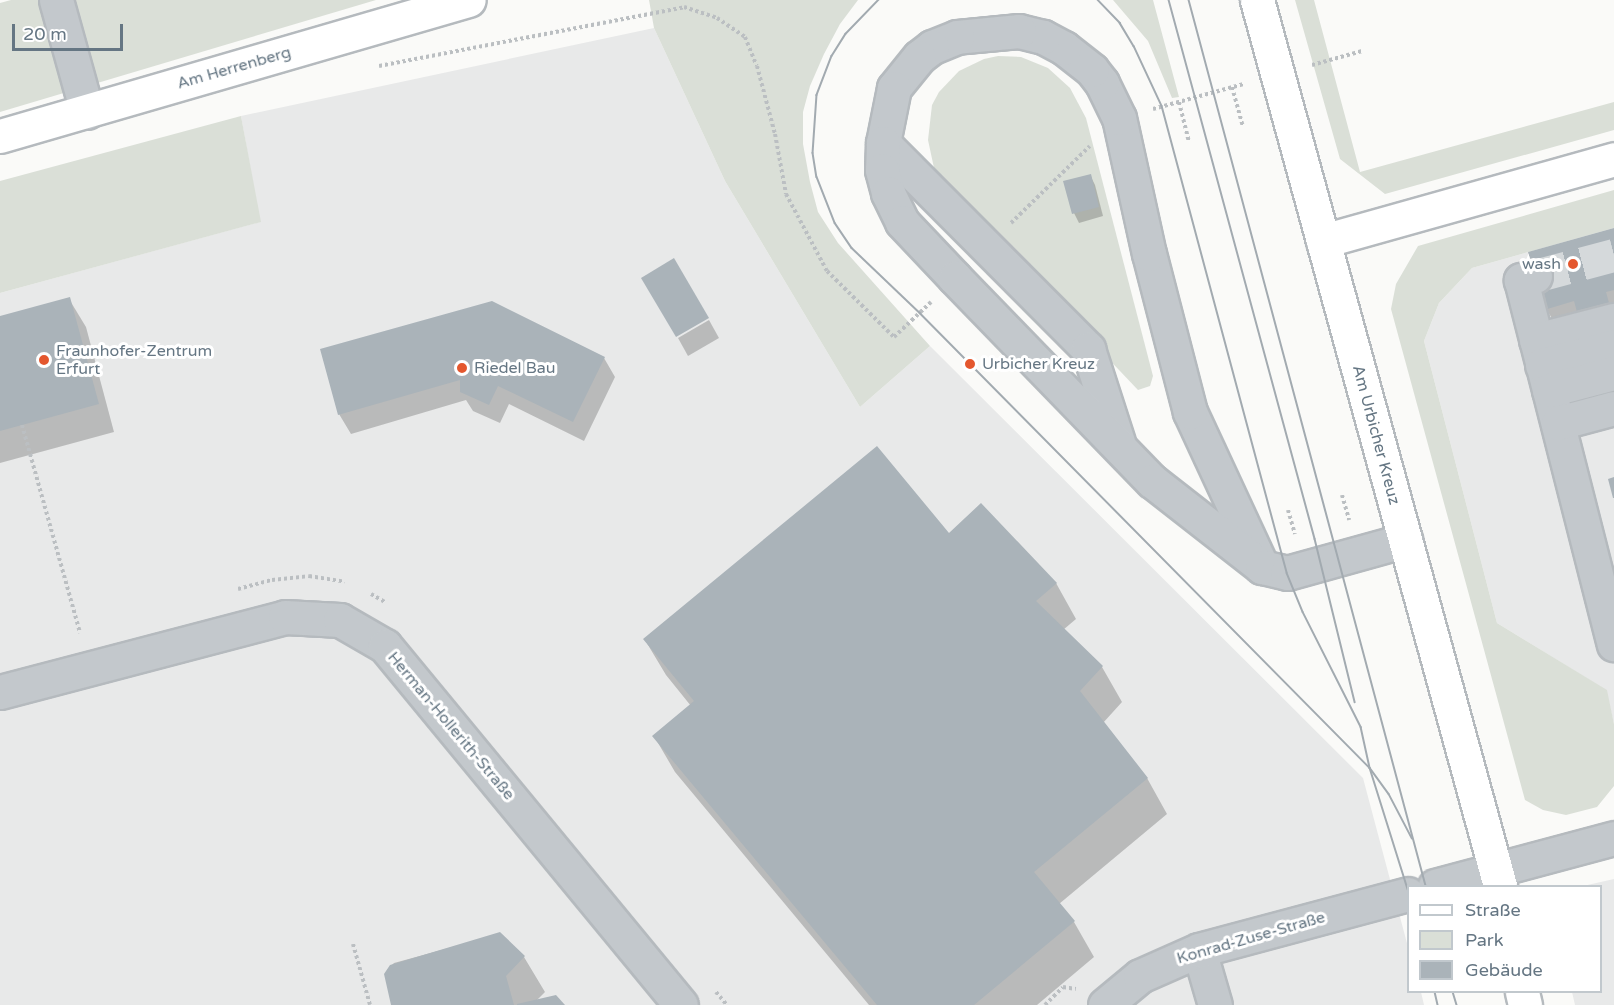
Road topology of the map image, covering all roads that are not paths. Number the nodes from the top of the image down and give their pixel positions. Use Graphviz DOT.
graph roads {
  1 [pos="56,0"];
  2 [pos="469,0"];
  3 [pos="1257,0"];
  4 [pos="87,112"];
  5 [pos="0,136"];
  6 [pos="883,143"];
  7 [pos="1614,159"];
  8 [pos="1323,241"];
  9 [pos="1535,276"];
  10 [pos="1614,320"];
  11 [pos="1614,346"];
  12 [pos="1542,365"];
  13 [pos="1614,374"];
  14 [pos="1614,408"];
  15 [pos="1558,423"];
  16 [pos="1121,449"];
  17 [pos="1406,540"];
  18 [pos="1262,567"];
  19 [pos="1609,607"];
  20 [pos="0,692"];
  21 [pos="1614,838"];
  22 [pos="1498,878"];
  23 [pos="1443,885"];
  24 [pos="1407,894"];
  25 [pos="1199,950"];
  26 [pos="681,1005"];
  27 [pos="1105,1005"];
  28 [pos="1215,1005"];
  1 -- 4 [label="street"];
  2 -- 4 [label="main road, Am Herrenberg"];
  3 -- 8 [label="main road, Am Urbicher Kreuz"];
  4 -- 5 [label="main road, Am Herrenberg"];
  6 -- 16 [label="street"];
  6 -- 16 [label="street"];
  6 -- 18 [label="street"];
  7 -- 8 [label="main road"];
  8 -- 17 [label="main road, Am Urbicher Kreuz"];
  9 -- 12 [label="street"];
  10 -- 12 [label="street"];
  11 -- 12 [label="street"];
  12 -- 13 [label="street"];
  12 -- 15 [label="street"];
  14 -- 15 [label="street"];
  15 -- 19 [label="street"];
  16 -- 18 [label="street"];
  17 -- 18 [label="street"];
  17 -- 22 [label="main road, Am Urbicher Kreuz"];
  20 -- 26 [label="street, Herman-Hollerith-Straße"];
  21 -- 22 [label="street"];
  22 -- 23 [label="street"];
  24 -- 25 [label="street, Konrad-Zuse-Straße"];
  25 -- 27 [label="street, Konrad-Zuse-Straße"];
  25 -- 28 [label="street"];
}
